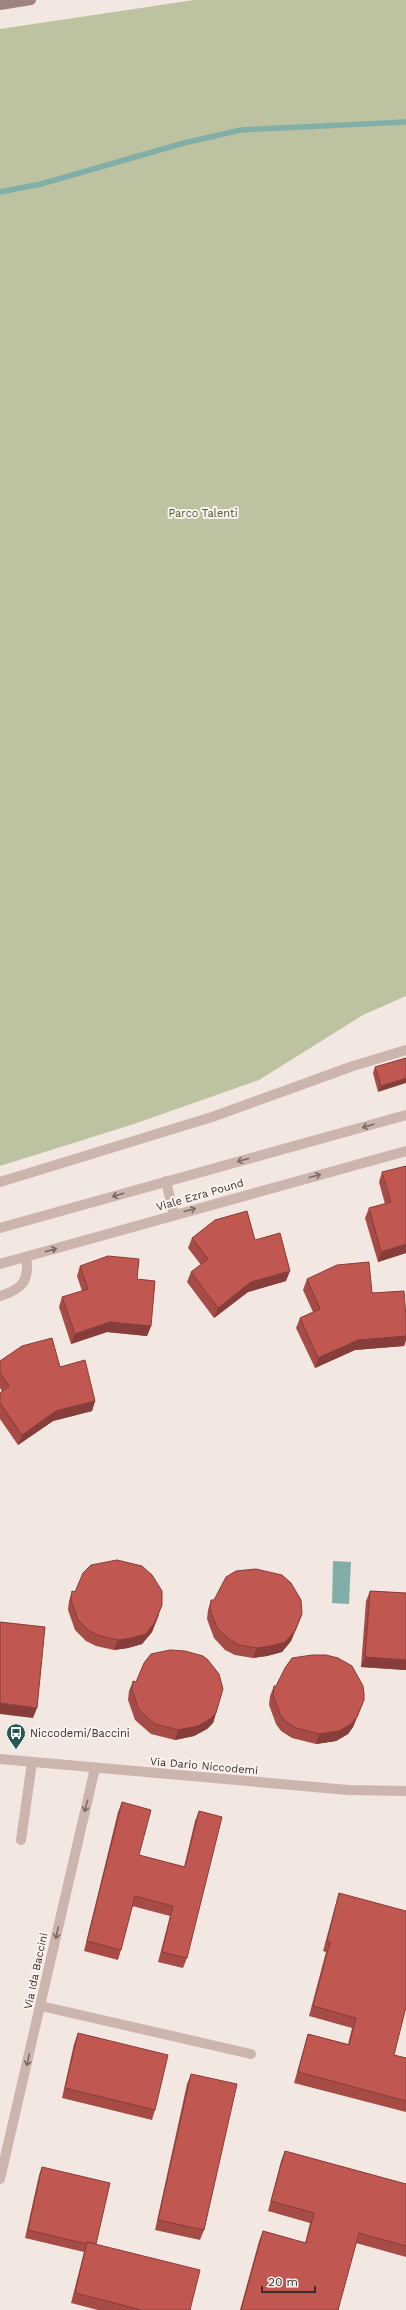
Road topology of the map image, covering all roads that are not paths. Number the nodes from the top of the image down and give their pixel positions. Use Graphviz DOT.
graph roads {
  1 [pos="31,0"];
  2 [pos="0,5"];
  3 [pos="406,1050"];
  4 [pos="406,1116"];
  5 [pos="406,1151"];
  6 [pos="166,1181"];
  7 [pos="0,1182"];
  8 [pos="174,1215"];
  9 [pos="0,1228"];
  10 [pos="26,1257"];
  11 [pos="0,1264"];
  12 [pos="0,1296"];
  13 [pos="0,1759"];
  14 [pos="32,1762"];
  15 [pos="95,1768"];
  16 [pos="406,1791"];
  17 [pos="21,1840"];
  18 [pos="41,2006"];
  19 [pos="251,2054"];
  20 [pos="0,2179"];
  1 -- 2 [label="street"];
  3 -- 7 [label="street"];
  4 -- 6 [label="street, Viale Ezra Pound, one-way"];
  8 -- 5 [label="street, Viale Ezra Pound, one-way"];
  6 -- 8 [label="street"];
  6 -- 9 [label="street, Viale Ezra Pound, one-way"];
  10 -- 8 [label="street, Viale Ezra Pound, one-way"];
  10 -- 11 [label="street, Viale Ezra Pound"];
  10 -- 12 [label="street"];
  13 -- 14 [label="street, Via Dario Niccodemi"];
  14 -- 15 [label="street, Via Dario Niccodemi"];
  14 -- 17 [label="street"];
  15 -- 16 [label="street, Via Dario Niccodemi"];
  15 -- 18 [label="street, Via Ida Baccini, one-way"];
  18 -- 19 [label="street"];
  18 -- 20 [label="street, Via Ida Baccini, one-way"];
}
